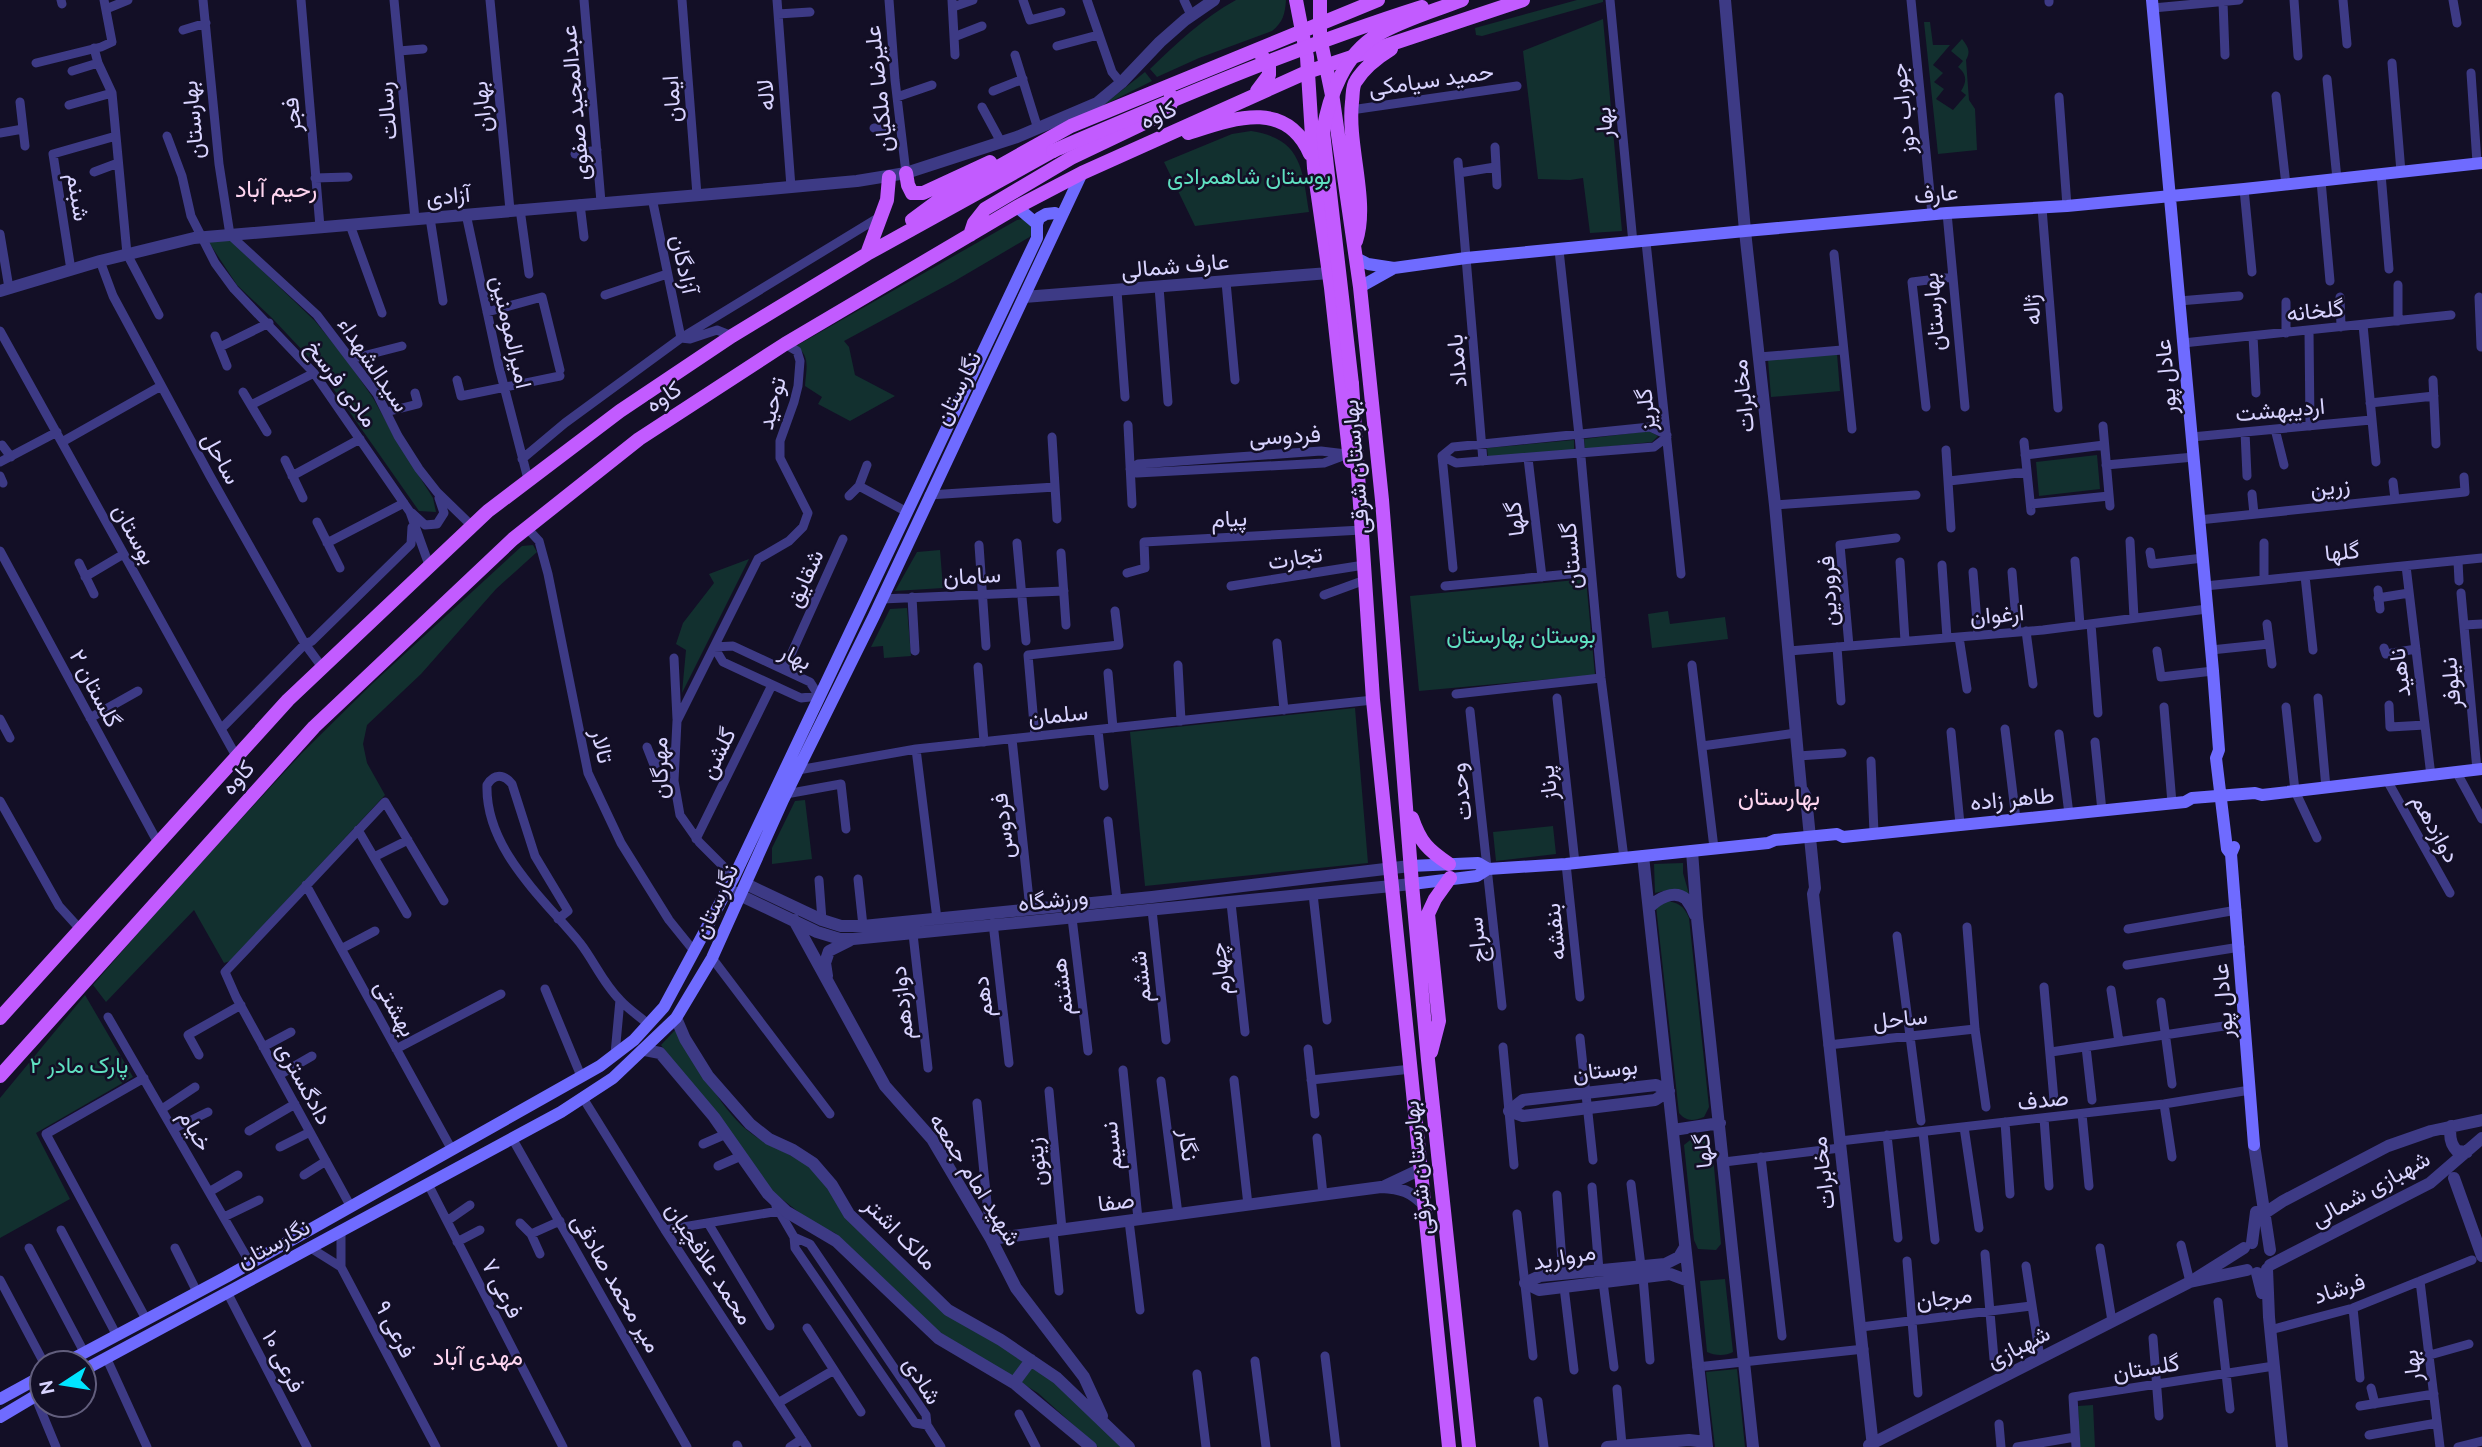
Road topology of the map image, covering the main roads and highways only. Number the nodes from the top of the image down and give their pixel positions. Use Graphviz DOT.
graph roads {
  1 [pos="1295,0"];
  2 [pos="1320,0"];
  3 [pos="1443,0"];
  4 [pos="1462,0"];
  5 [pos="1523,0"];
  6 [pos="1376,1"];
  7 [pos="2153,4"];
  8 [pos="1319,25"];
  9 [pos="1304,36"];
  10 [pos="1409,37"];
  11 [pos="1276,40"];
  12 [pos="1389,44"];
  13 [pos="1254,49"];
  14 [pos="1325,61"];
  15 [pos="1307,72"];
  16 [pos="1160,88"];
  17 [pos="1253,94"];
  18 [pos="1071,127"];
  19 [pos="1147,144"];
  20 [pos="2480,163"];
  21 [pos="1314,169"];
  22 [pos="906,173"];
  23 [pos="1082,173"];
  24 [pos="890,177"];
  25 [pos="2170,197"];
  26 [pos="1348,200"];
  27 [pos="1017,207"];
  28 [pos="1061,218"];
  29 [pos="1322,221"];
  30 [pos="1037,224"];
  31 [pos="970,235"];
  32 [pos="1355,252"];
  33 [pos="867,254"];
  34 [pos="1394,268"];
  35 [pos="1360,287"];
  36 [pos="1359,490"];
  37 [pos="869,593"];
  38 [pos="882,599"];
  39 [pos="2479,770"];
  40 [pos="1404,793"];
  41 [pos="2225,799"];
  42 [pos="1410,866"];
  43 [pos="1450,871"];
  44 [pos="1412,884"];
  45 [pos="0,1018"];
  46 [pos="1428,1060"];
  47 [pos="0,1076"];
  48 [pos="539,1100"];
  49 [pos="548,1119"];
  50 [pos="2254,1146"];
  51 [pos="197,1292"];
  52 [pos="176,1303"];
  53 [pos="201,1307"];
  54 [pos="184,1316"];
  55 [pos="89,1349"];
  56 [pos="98,1362"];
  57 [pos="28,1384"];
  58 [pos="0,1399"];
  59 [pos="28,1400"];
  60 [pos="0,1417"];
  61 [pos="1449,1447"];
  62 [pos="1469,1447"];
  1 -- 9 [label="main road, بهارستان شرقی"];
  1 -- 11 [label="main road"];
  2 -- 8 [label="main road, بهارستان شرقی"];
  3 -- 33 [label="main road, کاوه, bridge"];
  4 -- 36 [label="main road, بهارستان شرقی, bridge"];
  5 -- 10 [label="main road, کاوه"];
  6 -- 8 [label="main road"];
  6 -- 12 [label="main road"];
  7 -- 25 [label="main road, عادل پور"];
  8 -- 9 [label="main road"];
  8 -- 14 [label="main road, بهارستان شرقی"];
  9 -- 11 [label="main road"];
  9 -- 14 [label="main road"];
  9 -- 15 [label="main road, بهارستان شرقی"];
  10 -- 12 [label="main road, کاوه"];
  10 -- 32 [label="main road"];
  11 -- 13 [label="main road"];
  12 -- 14 [label="main road, کاوه"];
  13 -- 16 [label="main road"];
  13 -- 17 [label="main road"];
  14 -- 15 [label="main road, کاوه"];
  14 -- 26 [label="main road, بهارستان شرقی"];
  15 -- 17 [label="main road, کاوه"];
  15 -- 21 [label="main road, بهارستان شرقی"];
  16 -- 18 [label="main road"];
  16 -- 31 [label="main road"];
  17 -- 19 [label="main road, کاوه"];
  18 -- 22 [label="main road"];
  18 -- 33 [label="main road"];
  19 -- 21 [label="main road"];
  19 -- 23 [label="main road, کاوه"];
  20 -- 25 [label="main road, عارف"];
  21 -- 29 [label="main road, بهارستان شرقی"];
  23 -- 27 [label="main road, کاوه"];
  23 -- 28 [label="main road, نگارستان"];
  24 -- 33 [label="main road"];
  25 -- 34 [label="main road, عارف"];
  25 -- 41 [label="main road, عادل پور"];
  26 -- 29 [label="main road"];
  26 -- 32 [label="main road, بهارستان شرقی"];
  27 -- 30 [label="main road"];
  27 -- 31 [label="main road, کاوه"];
  28 -- 30 [label="main road"];
  28 -- 38 [label="main road, نگارستان"];
  29 -- 36 [label="main road, بهارستان شرقی"];
  30 -- 37 [label="main road, نگارستان"];
  31 -- 47 [label="main road, کاوه"];
  32 -- 34 [label="main road"];
  32 -- 35 [label="main road, بهارستان شرقی"];
  33 -- 45 [label="main road, کاوه"];
  34 -- 35 [label="main road"];
  35 -- 40 [label="main road, بهارستان شرقی"];
  36 -- 61 [label="main road, بهارستان شرقی"];
  37 -- 38 [label="main road"];
  37 -- 48 [label="main road, نگارستان"];
  38 -- 49 [label="main road, نگارستان"];
  39 -- 41 [label="main road, طاهر زاده"];
  40 -- 42 [label="main road, بهارستان شرقی"];
  40 -- 43 [label="main road"];
  41 -- 43 [label="main road, طاهر زاده"];
  41 -- 50 [label="main road, عادل پور"];
  42 -- 43 [label="main road, طاهر زاده"];
  42 -- 44 [label="main road"];
  43 -- 44 [label="main road, طاهر زاده"];
  43 -- 46 [label="main road"];
  44 -- 46 [label="main road, بهارستان شرقی"];
  46 -- 62 [label="main road, بهارستان شرقی"];
  48 -- 49 [label="main road"];
  48 -- 51 [label="main road, نگارستان"];
  49 -- 53 [label="main road, نگارستان"];
  51 -- 52 [label="main road, نگارستان"];
  51 -- 53 [label="main road"];
  52 -- 54 [label="main road"];
  52 -- 55 [label="main road, نگارستان"];
  53 -- 54 [label="main road, نگارستان"];
  54 -- 56 [label="main road, نگارستان"];
  57 -- 58 [label="main road"];
  59 -- 60 [label="main road"];
}
